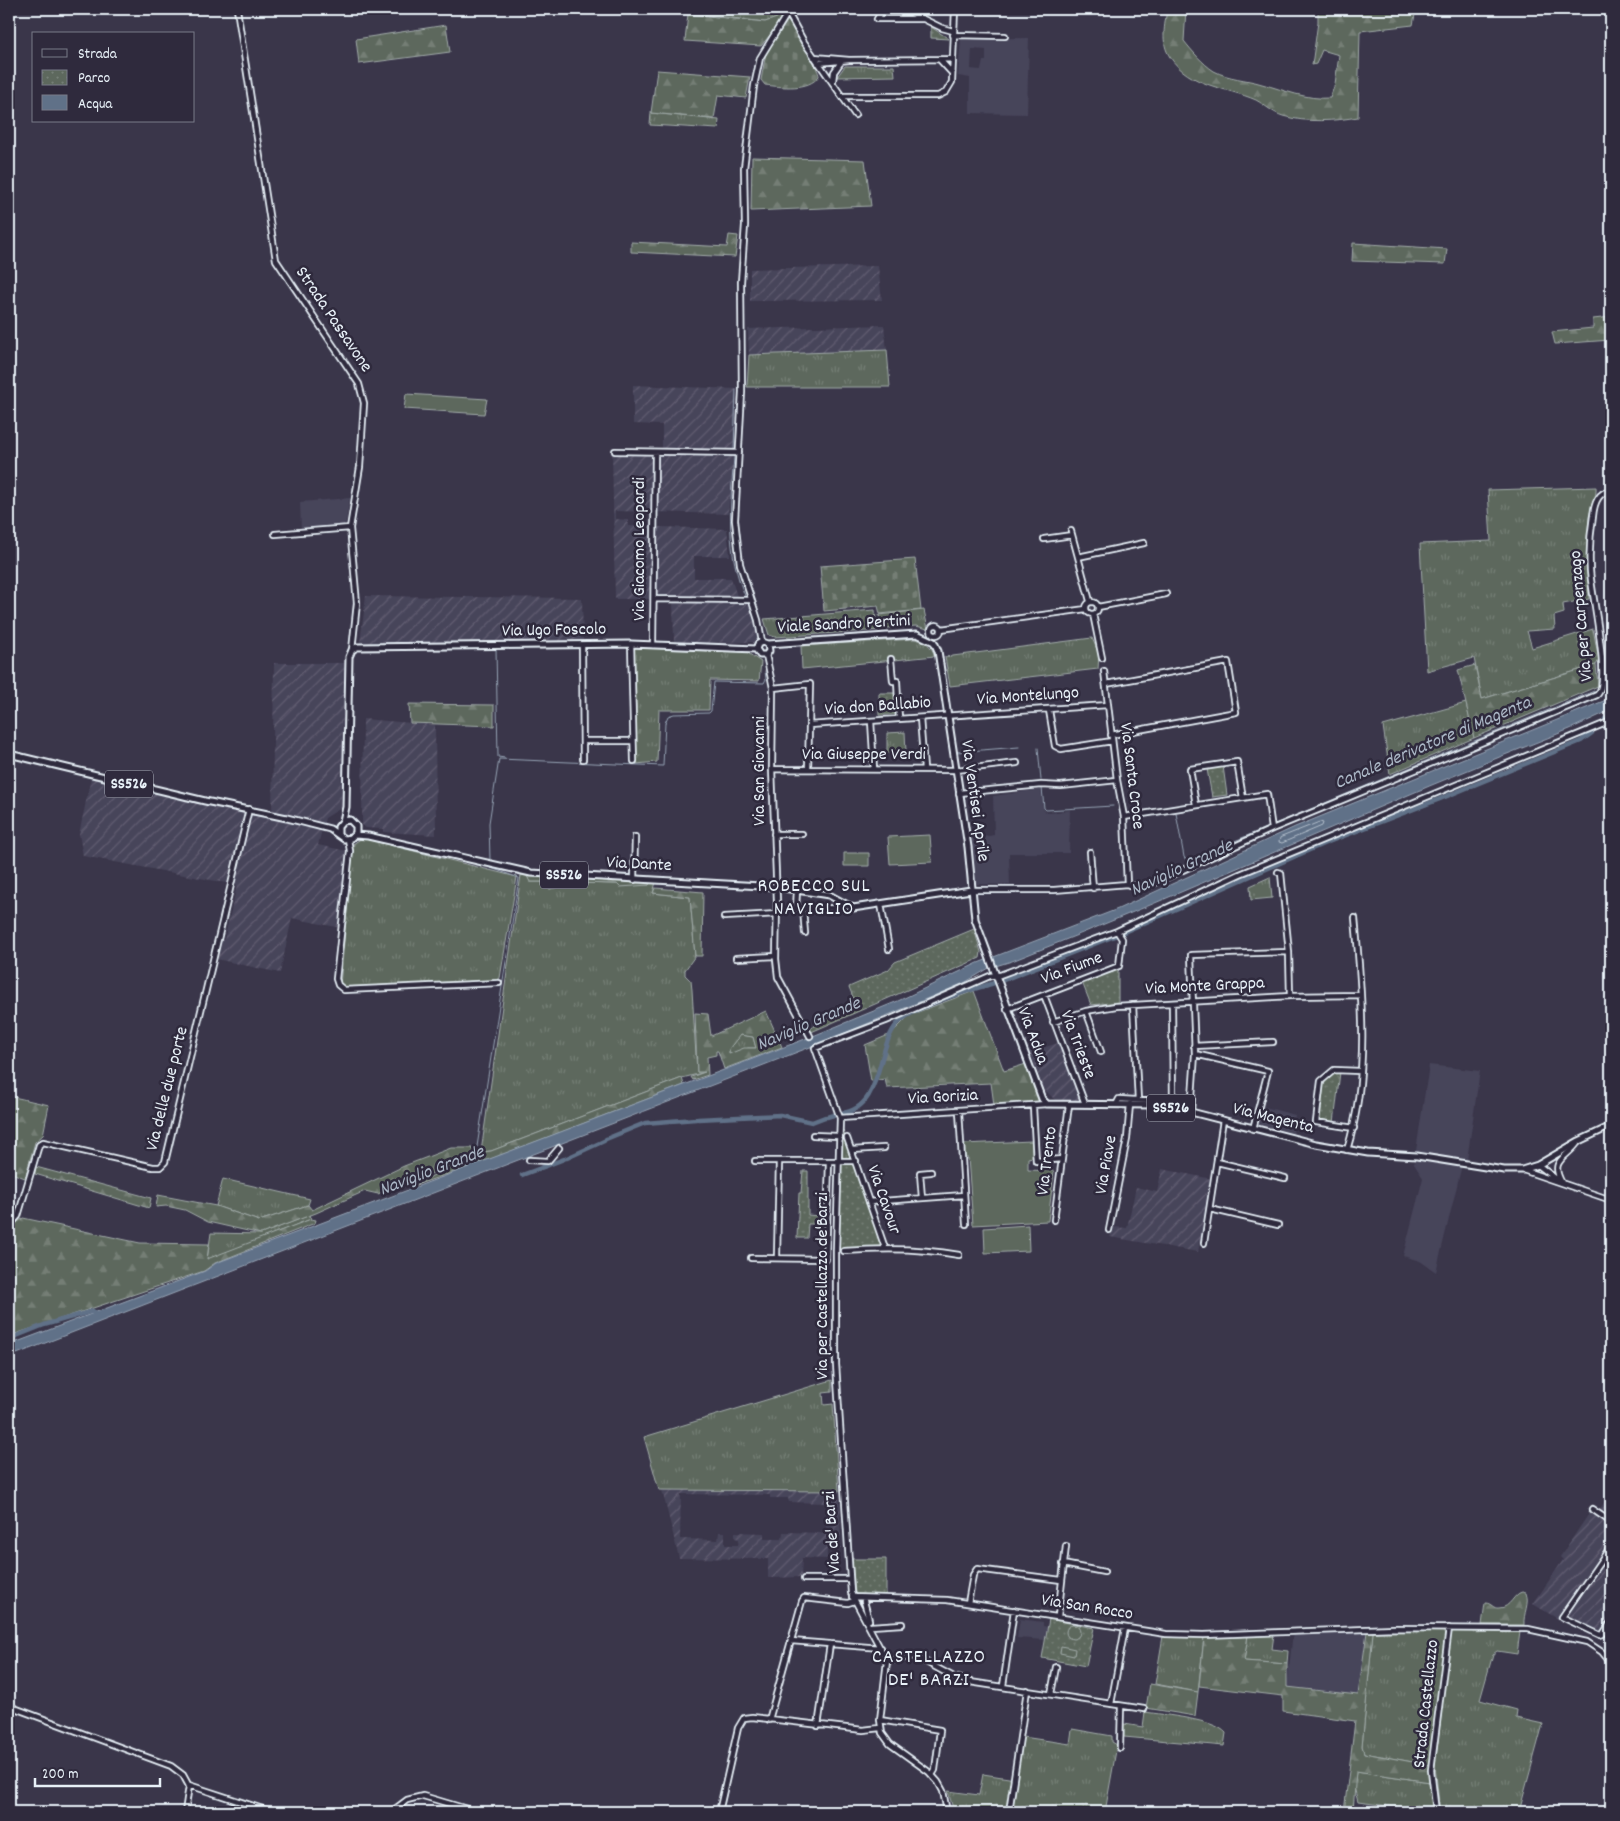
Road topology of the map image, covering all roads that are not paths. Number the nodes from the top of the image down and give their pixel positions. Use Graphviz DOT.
graph roads {
  1 [pos="237,9"];
  2 [pos="883,9"];
  3 [pos="903,9"];
  4 [pos="955,9"];
  5 [pos="789,11"];
  6 [pos="923,19"];
  7 [pos="953,33"];
  8 [pos="1005,36"];
  9 [pos="814,57"];
  10 [pos="939,59"];
  11 [pos="952,59"];
  12 [pos="845,60"];
  13 [pos="818,63"];
  14 [pos="952,75"];
  15 [pos="834,83"];
  16 [pos="844,96"];
  17 [pos="855,115"];
  18 [pos="615,451"];
  19 [pos="655,453"];
  20 [pos="739,453"];
  21 [pos="1611,491"];
  22 [pos="350,528"];
  23 [pos="275,534"];
  24 [pos="1044,539"];
  25 [pos="1144,544"];
  26 [pos="1078,557"];
  27 [pos="1166,594"];
  28 [pos="654,600"];
  29 [pos="751,600"];
  30 [pos="1090,601"];
  31 [pos="1098,607"];
  32 [pos="1086,609"];
  33 [pos="1093,614"];
  34 [pos="941,630"];
  35 [pos="932,637"];
  36 [pos="765,643"];
  37 [pos="631,644"];
  38 [pos="582,645"];
  39 [pos="653,645"];
  40 [pos="756,649"];
  41 [pos="352,650"];
  42 [pos="766,655"];
  43 [pos="891,658"];
  44 [pos="1102,658"];
  45 [pos="1104,671"];
  46 [pos="1106,684"];
  47 [pos="772,688"];
  48 [pos="1108,704"];
  49 [pos="1049,710"];
  50 [pos="949,715"];
  51 [pos="920,718"];
  52 [pos="899,719"];
  53 [pos="871,721"];
  54 [pos="1611,721"];
  55 [pos="809,725"];
  56 [pos="1111,735"];
  57 [pos="583,741"];
  58 [pos="633,741"];
  59 [pos="1112,741"];
  60 [pos="9,754"];
  61 [pos="583,759"];
  62 [pos="634,762"];
  63 [pos="1017,763"];
  64 [pos="874,768"];
  65 [pos="772,769"];
  66 [pos="808,769"];
  67 [pos="924,769"];
  68 [pos="956,770"];
  69 [pos="1117,780"];
  70 [pos="959,793"];
  71 [pos="1244,798"];
  72 [pos="346,802"];
  73 [pos="1196,805"];
  74 [pos="249,810"];
  75 [pos="1124,817"];
  76 [pos="352,822"];
  77 [pos="341,823"];
  78 [pos="323,827"];
  79 [pos="1272,829"];
  80 [pos="338,833"];
  81 [pos="774,834"];
  82 [pos="802,834"];
  83 [pos="355,835"];
  84 [pos="635,837"];
  85 [pos="348,839"];
  86 [pos="1090,852"];
  87 [pos="1278,872"];
  88 [pos="634,880"];
  89 [pos="970,880"];
  90 [pos="1127,884"];
  91 [pos="777,886"];
  92 [pos="1093,888"];
  93 [pos="796,890"];
  94 [pos="971,890"];
  95 [pos="984,890"];
  96 [pos="959,892"];
  97 [pos="843,902"];
  98 [pos="881,904"];
  99 [pos="973,904"];
  100 [pos="803,909"];
  101 [pos="777,914"];
  102 [pos="724,917"];
  103 [pos="1355,918"];
  104 [pos="805,933"];
  105 [pos="1118,933"];
  106 [pos="890,949"];
  107 [pos="1289,952"];
  108 [pos="988,955"];
  109 [pos="776,956"];
  110 [pos="736,958"];
  111 [pos="994,973"];
  112 [pos="499,983"];
  113 [pos="1044,995"];
  114 [pos="1361,995"];
  115 [pos="1290,996"];
  116 [pos="1192,1002"];
  117 [pos="1172,1003"];
  118 [pos="1134,1005"];
  119 [pos="1007,1009"];
  120 [pos="1086,1011"];
  121 [pos="1053,1022"];
  122 [pos="810,1036"];
  123 [pos="1273,1042"];
  124 [pos="1194,1046"];
  125 [pos="1101,1052"];
  126 [pos="1195,1054"];
  127 [pos="1360,1071"];
  128 [pos="1192,1099"];
  129 [pos="1138,1100"];
  130 [pos="1173,1102"];
  131 [pos="1116,1103"];
  132 [pos="1047,1104"];
  133 [pos="1085,1104"];
  134 [pos="1130,1104"];
  135 [pos="1186,1104"];
  136 [pos="1069,1105"];
  137 [pos="1033,1106"];
  138 [pos="958,1111"];
  139 [pos="1191,1112"];
  140 [pos="840,1118"];
  141 [pos="1223,1120"];
  142 [pos="1611,1126"];
  143 [pos="1354,1128"];
  144 [pos="1253,1129"];
  145 [pos="813,1135"];
  146 [pos="838,1136"];
  147 [pos="847,1138"];
  148 [pos="1579,1141"];
  149 [pos="559,1148"];
  150 [pos="884,1148"];
  151 [pos="852,1150"];
  152 [pos="1347,1150"];
  153 [pos="528,1160"];
  154 [pos="1062,1160"];
  155 [pos="755,1161"];
  156 [pos="779,1161"];
  157 [pos="856,1161"];
  158 [pos="829,1162"];
  159 [pos="837,1162"];
  160 [pos="1217,1162"];
  161 [pos="1540,1166"];
  162 [pos="1522,1170"];
  163 [pos="931,1172"];
  164 [pos="1544,1177"];
  165 [pos="1285,1178"];
  166 [pos="1562,1183"];
  167 [pos="964,1195"];
  168 [pos="922,1198"];
  169 [pos="1611,1200"];
  170 [pos="869,1202"];
  171 [pos="1210,1209"];
  172 [pos="1054,1220"];
  173 [pos="966,1224"];
  174 [pos="1278,1225"];
  175 [pos="9,1226"];
  176 [pos="1109,1230"];
  177 [pos="1204,1243"];
  178 [pos="885,1248"];
  179 [pos="844,1251"];
  180 [pos="959,1255"];
  181 [pos="751,1258"];
  182 [pos="777,1258"];
  183 [pos="841,1454"];
  184 [pos="1592,1510"];
  185 [pos="1611,1522"];
  186 [pos="1066,1546"];
  187 [pos="1611,1546"];
  188 [pos="1063,1564"];
  189 [pos="1104,1572"];
  190 [pos="804,1579"];
  191 [pos="850,1579"];
  192 [pos="1061,1580"];
  193 [pos="870,1597"];
  194 [pos="853,1599"];
  195 [pos="864,1601"];
  196 [pos="968,1603"];
  197 [pos="1014,1610"];
  198 [pos="1058,1616"];
  199 [pos="1611,1622"];
  200 [pos="902,1624"];
  201 [pos="871,1626"];
  202 [pos="1125,1628"];
  203 [pos="1449,1628"];
  204 [pos="1155,1633"];
  205 [pos="791,1641"];
  206 [pos="830,1644"];
  207 [pos="881,1648"];
  208 [pos="887,1661"];
  209 [pos="1611,1663"];
  210 [pos="1056,1666"];
  211 [pos="952,1676"];
  212 [pos="958,1678"];
  213 [pos="1003,1686"];
  214 [pos="1027,1690"];
  215 [pos="1051,1694"];
  216 [pos="1111,1704"];
  217 [pos="9,1706"];
  218 [pos="1121,1706"];
  219 [pos="1144,1709"];
  220 [pos="769,1720"];
  221 [pos="880,1720"];
  222 [pos="818,1726"];
  223 [pos="880,1728"];
  224 [pos="1120,1748"];
  225 [pos="932,1775"];
  226 [pos="189,1786"];
  227 [pos="185,1812"];
  228 [pos="272,1812"];
  229 [pos="391,1812"];
  230 [pos="477,1812"];
  231 [pos="719,1812"];
  232 [pos="947,1812"];
  233 [pos="1009,1812"];
  234 [pos="1436,1812"];
  1 -- 22 [label="street, Strada Passavone"];
  2 -- 6 [label="street"];
  3 -- 6 [label="street"];
  4 -- 7 [label="street"];
  5 -- 9 [label="street"];
  5 -- 20 [label="street"];
  6 -- 7 [label="street"];
  7 -- 8 [label="street"];
  7 -- 11 [label="street"];
  9 -- 12 [label="street"];
  9 -- 13 [label="street"];
  10 -- 11 [label="street"];
  10 -- 12 [label="street"];
  10 -- 14 [label="street"];
  11 -- 14 [label="street"];
  12 -- 13 [label="street"];
  12 -- 15 [label="street"];
  13 -- 15 [label="street"];
  14 -- 16 [label="street"];
  15 -- 16 [label="street"];
  16 -- 17 [label="street"];
  18 -- 19 [label="street"];
  19 -- 20 [label="street"];
  19 -- 28 [label="street, Via Giacomo Leopardi"];
  20 -- 29 [label="street"];
  21 -- 79 [label="street, Via per Carpenzago"];
  22 -- 23 [label="street"];
  22 -- 41 [label="street, Strada Passavone"];
  24 -- 26 [label="street"];
  25 -- 26 [label="street"];
  26 -- 30 [label="street"];
  27 -- 31 [label="street"];
  28 -- 29 [label="street"];
  28 -- 39 [label="street, Via Giacomo Leopardi"];
  29 -- 36 [label="street"];
  30 -- 31 [label="street"];
  30 -- 32 [label="street"];
  31 -- 33 [label="street"];
  32 -- 33 [label="street"];
  32 -- 34 [label="street"];
  33 -- 44 [label="street"];
  34 -- 35 [label="street"];
  34 -- 35 [label="street"];
  35 -- 36 [label="main road, Viale Sandro Pertini"];
  35 -- 50 [label="main road, Viale Sandro Pertini"];
  36 -- 40 [label="main road"];
  36 -- 42 [label="main road"];
  37 -- 38 [label="main road, Via Ugo Foscolo"];
  37 -- 39 [label="main road, Via Ugo Foscolo"];
  37 -- 58 [label="street"];
  38 -- 41 [label="main road, Via Ugo Foscolo"];
  38 -- 57 [label="street"];
  39 -- 40 [label="main road, Via Ugo Foscolo"];
  40 -- 42 [label="main road"];
  41 -- 72 [label="main road"];
  42 -- 47 [label="street, Via San Giovanni"];
  43 -- 52 [label="street"];
  45 -- 46 [label="street, Via Santa Croce"];
  46 -- 48 [label="street, Via Santa Croce"];
  46 -- 56 [label="street"];
  47 -- 55 [label="street"];
  47 -- 65 [label="street, Via San Giovanni"];
  48 -- 49 [label="street, Via Montelungo"];
  48 -- 56 [label="street, Via Santa Croce"];
  49 -- 50 [label="street, Via Montelungo"];
  49 -- 59 [label="street"];
  50 -- 51 [label="street, Via don Ballabio"];
  50 -- 68 [label="main road, Via Ventisei Aprile"];
  51 -- 52 [label="street, Via don Ballabio"];
  51 -- 67 [label="street"];
  52 -- 53 [label="street, Via don Ballabio"];
  53 -- 55 [label="street, Via don Ballabio"];
  53 -- 64 [label="street"];
  54 -- 105 [label="street"];
  55 -- 66 [label="street"];
  56 -- 59 [label="street, Via Santa Croce"];
  57 -- 58 [label="street"];
  57 -- 61 [label="street"];
  58 -- 62 [label="street"];
  59 -- 69 [label="street, Via Santa Croce"];
  60 -- 74 [label="main road, SS526"];
  63 -- 68 [label="street, Via Giuseppe Verdi"];
  64 -- 66 [label="street, Via Giuseppe Verdi"];
  64 -- 67 [label="street, Via Giuseppe Verdi"];
  65 -- 66 [label="street, Via Giuseppe Verdi"];
  65 -- 81 [label="street, Via San Giovanni"];
  67 -- 68 [label="street, Via Giuseppe Verdi"];
  68 -- 70 [label="main road, Via Ventisei Aprile"];
  69 -- 70 [label="street"];
  69 -- 75 [label="street, Via Santa Croce"];
  70 -- 89 [label="main road, Via Ventisei Aprile"];
  71 -- 73 [label="street"];
  71 -- 73 [label="street"];
  71 -- 79 [label="street"];
  72 -- 76 [label="main road"];
  72 -- 77 [label="main road"];
  73 -- 75 [label="street"];
  74 -- 78 [label="main road, SS526"];
  74 -- 175 [label="street, Via delle due porte"];
  75 -- 90 [label="street, Via Santa Croce"];
  76 -- 77 [label="main road, SS526"];
  76 -- 83 [label="main road"];
  77 -- 78 [label="main road, SS526"];
  77 -- 80 [label="main road"];
  78 -- 80 [label="main road, SS526"];
  79 -- 90 [label="street, Via per Carpenzago"];
  80 -- 85 [label="main road, SS526"];
  81 -- 82 [label="street"];
  81 -- 91 [label="street, Via San Giovanni"];
  83 -- 85 [label="main road"];
  83 -- 88 [label="main road, Via Dante / SS526"];
  84 -- 88 [label="street"];
  85 -- 112 [label="street"];
  86 -- 92 [label="street"];
  87 -- 107 [label="street"];
  88 -- 91 [label="main road, Via Dante / SS526"];
  89 -- 94 [label="main road, Via Ventisei Aprile"];
  89 -- 95 [label="street"];
  90 -- 92 [label="street, Via per Carpenzago"];
  91 -- 93 [label="main road, SS526"];
  91 -- 101 [label="street, Via San Giovanni"];
  92 -- 95 [label="street, Via per Carpenzago"];
  93 -- 97 [label="main road, SS526"];
  93 -- 100 [label="street"];
  94 -- 95 [label="street, Via per Carpenzago"];
  94 -- 96 [label="main road"];
  94 -- 99 [label="main road, Via Ventisei Aprile"];
  96 -- 98 [label="main road, SS526"];
  96 -- 99 [label="main road"];
  97 -- 98 [label="main road, SS526"];
  97 -- 100 [label="street"];
  98 -- 106 [label="street"];
  99 -- 108 [label="main road, Via Ventisei Aprile"];
  100 -- 104 [label="street"];
  101 -- 102 [label="street"];
  101 -- 109 [label="street, Via San Giovanni"];
  103 -- 114 [label="street"];
  105 -- 111 [label="street"];
  105 -- 113 [label="street, Via Fiume"];
  107 -- 115 [label="street"];
  107 -- 116 [label="street"];
  108 -- 111 [label="main road, Via Adua"];
  109 -- 110 [label="street"];
  109 -- 122 [label="street, Via San Giovanni"];
  111 -- 119 [label="main road, Via Adua"];
  111 -- 140 [label="street"];
  113 -- 119 [label="street, Via Fiume"];
  113 -- 121 [label="street, Via Trieste"];
  114 -- 115 [label="street, Via Monte Grappa"];
  114 -- 127 [label="street"];
  115 -- 116 [label="street, Via Monte Grappa"];
  116 -- 117 [label="street, Via Monte Grappa"];
  116 -- 124 [label="street"];
  117 -- 118 [label="street, Via Monte Grappa"];
  117 -- 130 [label="street"];
  118 -- 120 [label="street, Via Monte Grappa"];
  118 -- 129 [label="street"];
  119 -- 132 [label="main road, Via Adua"];
  120 -- 121 [label="street, Via Monte Grappa"];
  120 -- 125 [label="street"];
  121 -- 133 [label="street, Via Trieste"];
  123 -- 124 [label="street"];
  124 -- 126 [label="street"];
  126 -- 128 [label="street"];
  126 -- 144 [label="street"];
  127 -- 143 [label="street"];
  127 -- 143 [label="street"];
  128 -- 135 [label="street"];
  128 -- 139 [label="street"];
  129 -- 130 [label="street, Via Magenta"];
  129 -- 131 [label="street, Via Magenta"];
  130 -- 135 [label="street, Via Magenta"];
  131 -- 133 [label="main road, Via Magenta / SS526"];
  131 -- 134 [label="main road, Via Magenta / SS526"];
  132 -- 136 [label="main road, Via Magenta / SS526"];
  132 -- 137 [label="street, Via Gorizia"];
  133 -- 136 [label="main road, Via Magenta / SS526"];
  134 -- 139 [label="main road, Via Magenta / SS526"];
  134 -- 176 [label="street, Via Piave"];
  135 -- 139 [label="street"];
  136 -- 154 [label="street, Via Trento"];
  137 -- 138 [label="street, Via Gorizia"];
  137 -- 154 [label="street"];
  138 -- 140 [label="street, Via Gorizia"];
  138 -- 167 [label="street"];
  139 -- 141 [label="main road, Via Magenta / SS526"];
  140 -- 146 [label="street, Via per Castellazzo de'Barzi"];
  141 -- 144 [label="main road, Via Magenta / SS526"];
  141 -- 160 [label="street"];
  142 -- 148 [label="main road, SS526"];
  143 -- 152 [label="street"];
  144 -- 152 [label="main road, Via Magenta / SS526"];
  145 -- 146 [label="street"];
  146 -- 159 [label="street, Via per Castellazzo de'Barzi"];
  147 -- 151 [label="street, Via Cavour"];
  148 -- 161 [label="main road, SS526"];
  148 -- 166 [label="street"];
  149 -- 153 [label="street"];
  150 -- 151 [label="street"];
  151 -- 157 [label="street, Via Cavour"];
  152 -- 162 [label="main road, SS526"];
  154 -- 172 [label="street, Via Trento"];
  155 -- 156 [label="street, Via Cavour"];
  156 -- 158 [label="street, Via Cavour"];
  156 -- 182 [label="street"];
  157 -- 159 [label="street, Via Cavour"];
  157 -- 170 [label="street, Via Cavour"];
  158 -- 159 [label="street, Via Cavour"];
  158 -- 182 [label="street"];
  159 -- 183 [label="street, Via per Castellazzo de'Barzi"];
  160 -- 165 [label="street"];
  160 -- 171 [label="street"];
  161 -- 162 [label="main road, SS526"];
  161 -- 164 [label="street"];
  161 -- 166 [label="street"];
  162 -- 164 [label="street"];
  163 -- 168 [label="street"];
  164 -- 166 [label="street"];
  166 -- 169 [label="street"];
  167 -- 168 [label="street"];
  167 -- 173 [label="street"];
  168 -- 170 [label="street"];
  170 -- 178 [label="street, Via Cavour"];
  171 -- 174 [label="street"];
  171 -- 177 [label="street"];
  178 -- 179 [label="street"];
  178 -- 180 [label="street"];
  181 -- 182 [label="street"];
  183 -- 191 [label="street, Via de' Barzi"];
  184 -- 185 [label="street"];
  186 -- 188 [label="street"];
  187 -- 199 [label="street"];
  188 -- 189 [label="street"];
  188 -- 192 [label="street"];
  190 -- 191 [label="street"];
  191 -- 194 [label="street, Via de' Barzi"];
  192 -- 196 [label="street"];
  192 -- 198 [label="street"];
  193 -- 194 [label="street, Via San Rocco"];
  193 -- 195 [label="street"];
  193 -- 196 [label="street, Via San Rocco"];
  194 -- 195 [label="street"];
  194 -- 201 [label="street, Via de' Barzi"];
  194 -- 205 [label="street, Via San Rocco"];
  195 -- 201 [label="street"];
  196 -- 197 [label="street, Via San Rocco"];
  197 -- 198 [label="street, Via San Rocco"];
  197 -- 213 [label="street"];
  198 -- 202 [label="street, Via San Rocco"];
  200 -- 201 [label="street"];
  201 -- 207 [label="street"];
  202 -- 204 [label="street, Via San Rocco"];
  202 -- 216 [label="street"];
  203 -- 204 [label="street, Strada Castellazzo"];
  203 -- 209 [label="street, Strada Castellazzo"];
  203 -- 234 [label="street, Strada Castellazzo"];
  205 -- 206 [label="street"];
  205 -- 220 [label="street"];
  206 -- 207 [label="street"];
  206 -- 222 [label="street"];
  207 -- 208 [label="street"];
  208 -- 211 [label="street"];
  208 -- 221 [label="street"];
  210 -- 215 [label="street"];
  212 -- 213 [label="street"];
  213 -- 214 [label="street"];
  214 -- 215 [label="street"];
  214 -- 233 [label="street"];
  215 -- 216 [label="street"];
  216 -- 218 [label="street"];
  217 -- 226 [label="street"];
  218 -- 219 [label="street"];
  218 -- 224 [label="street"];
  220 -- 222 [label="street"];
  220 -- 231 [label="street"];
  221 -- 223 [label="street"];
  221 -- 225 [label="street"];
  222 -- 223 [label="street"];
  223 -- 225 [label="street"];
  225 -- 232 [label="street"];
  226 -- 227 [label="street"];
  226 -- 228 [label="street"];
  229 -- 230 [label="street"];
}
